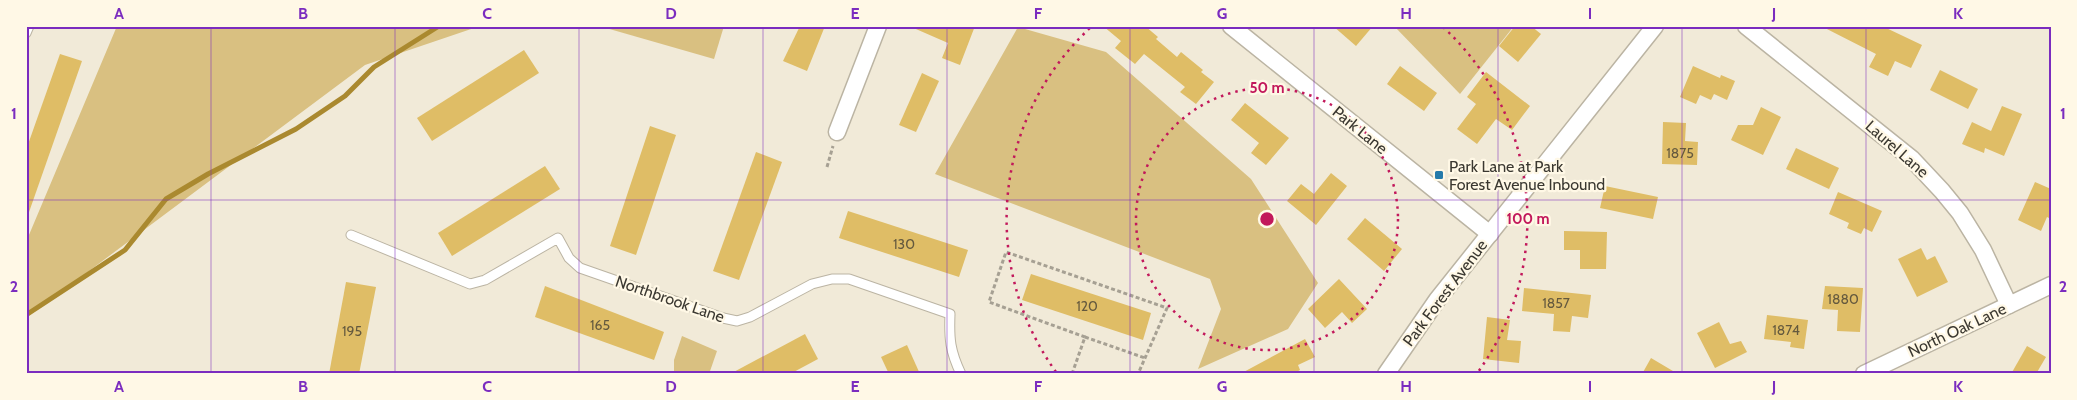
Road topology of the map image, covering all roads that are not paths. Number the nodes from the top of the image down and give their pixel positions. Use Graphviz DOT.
graph roads {
  1 [pos="28,26"];
  2 [pos="878,26"];
  3 [pos="1231,26"];
  4 [pos="1655,26"];
  5 [pos="1746,26"];
  6 [pos="26,32"];
  7 [pos="837,132"];
  8 [pos="1490,234"];
  9 [pos="351,236"];
  10 [pos="2051,285"];
  11 [pos="2009,305"];
  12 [pos="961,374"];
  13 [pos="1386,374"];
  14 [pos="1864,374"];
  1 -- 6 [label="lane"];
  2 -- 7 [label="street"];
  3 -- 8 [label="street, Park Lane"];
  4 -- 8 [label="street, Park Forest Avenue"];
  5 -- 11 [label="street, Laurel Lane"];
  8 -- 13 [label="street, Park Forest Avenue"];
  9 -- 12 [label="lane, Northbrook Lane"];
  10 -- 11 [label="street, North Oak Lane"];
  11 -- 14 [label="street, North Oak Lane"];
}
